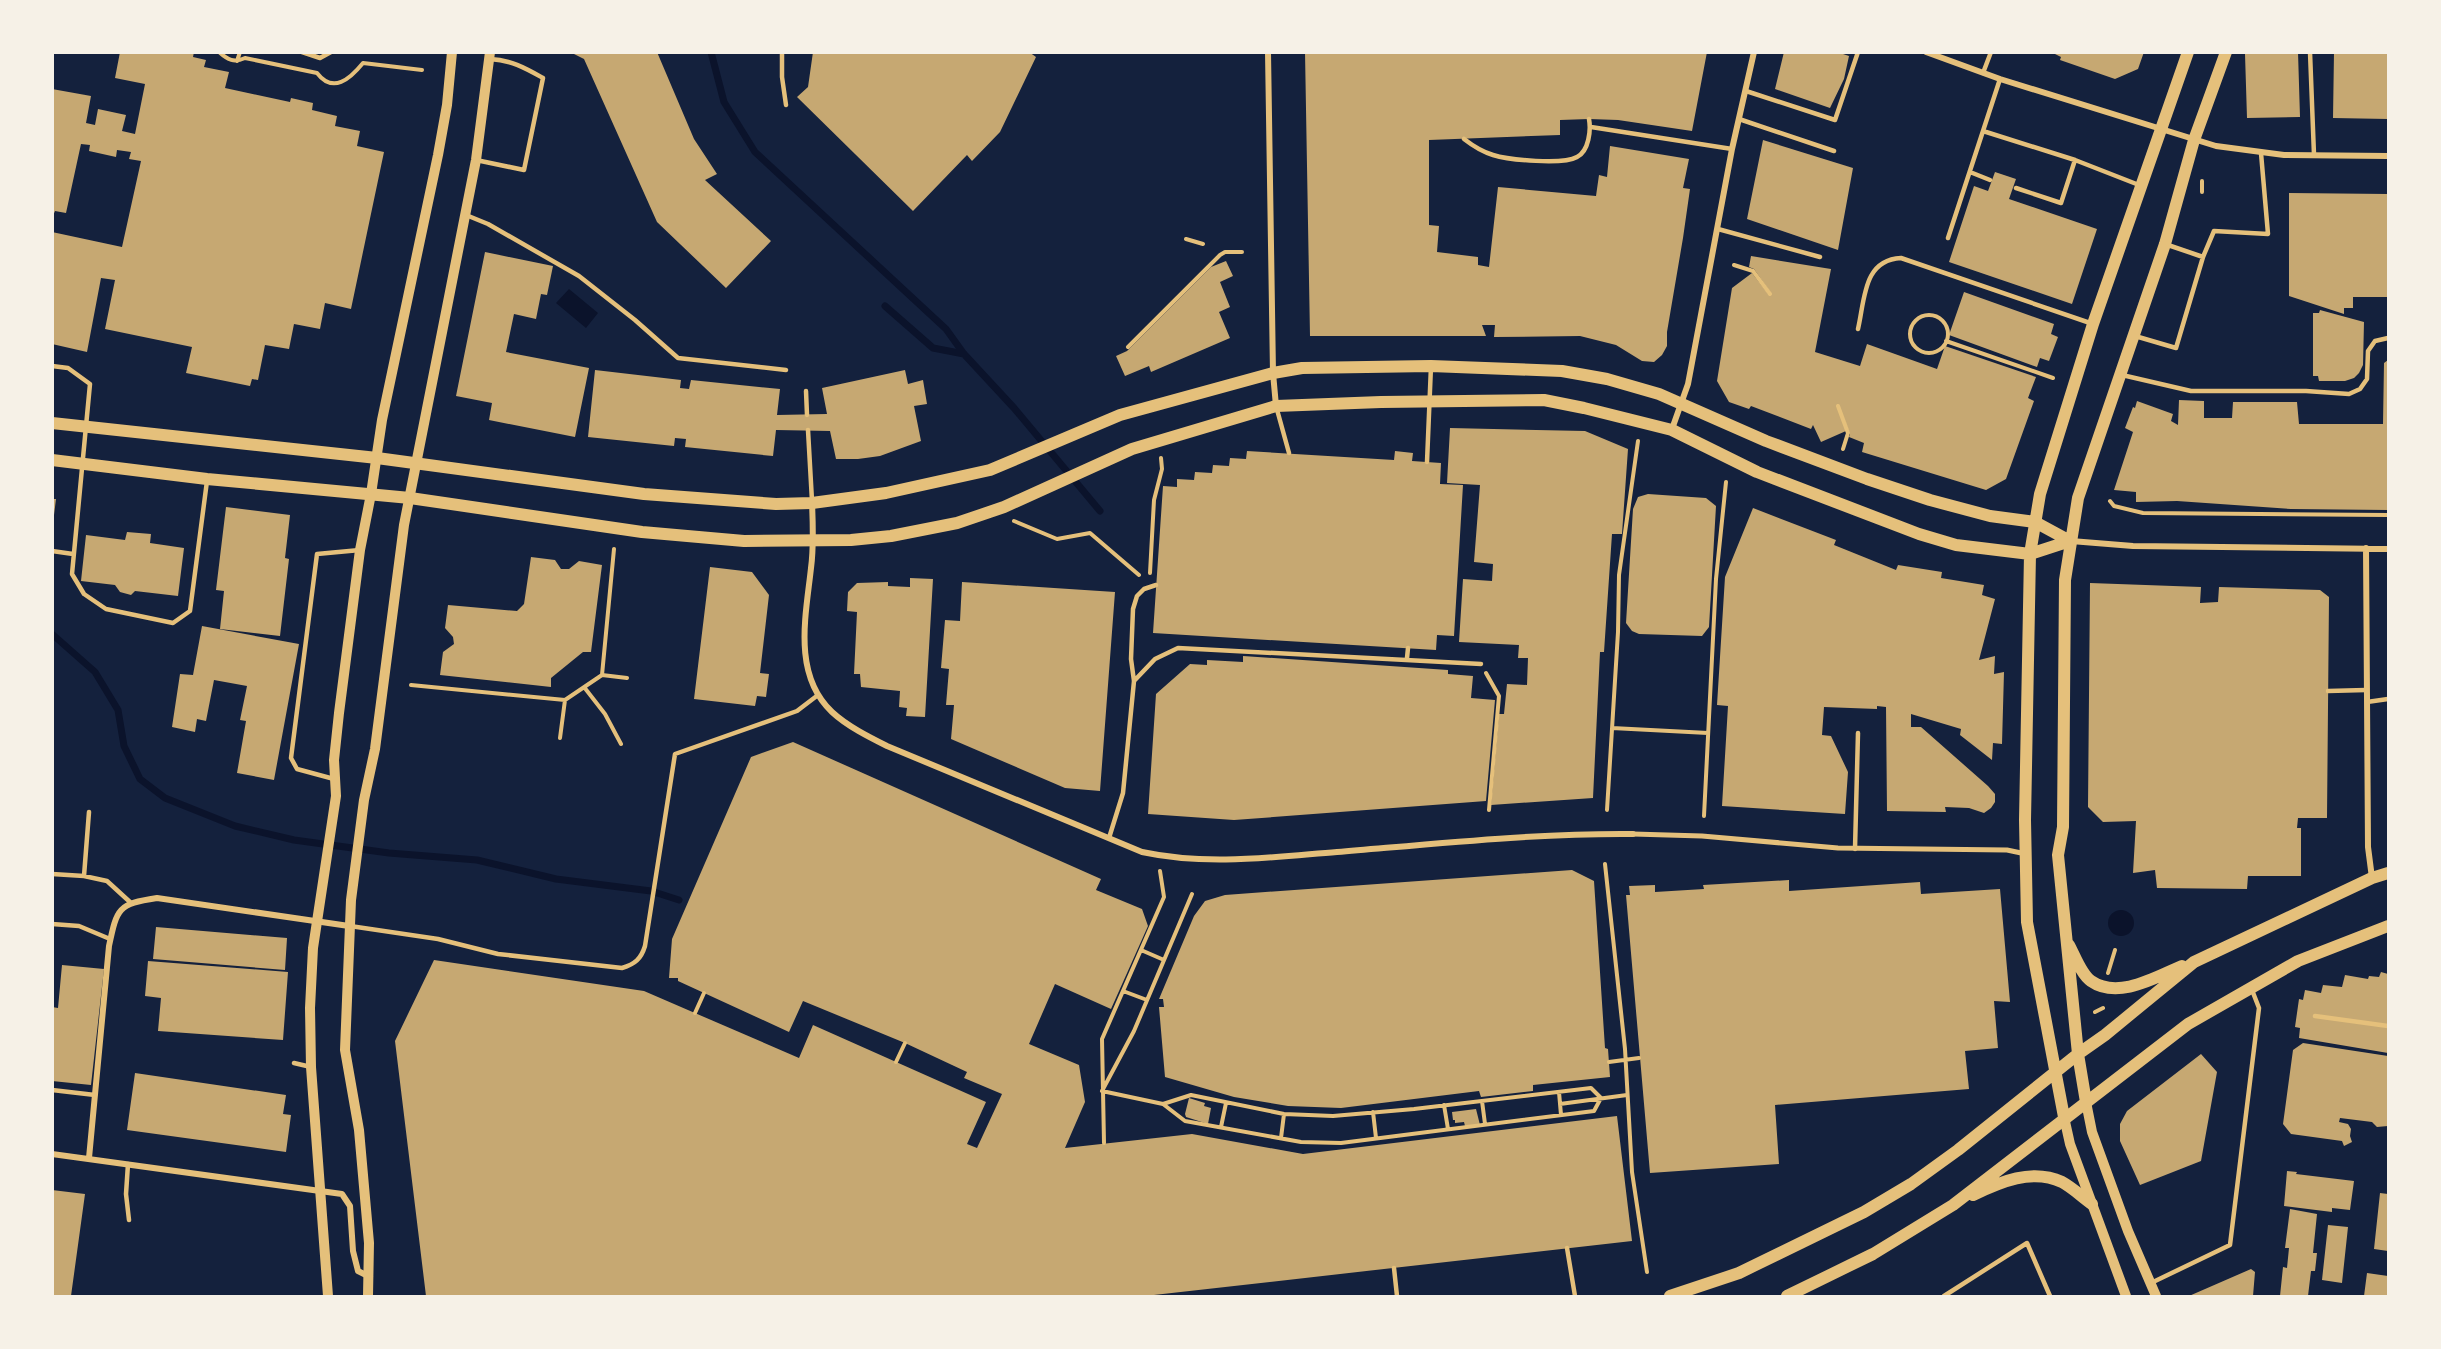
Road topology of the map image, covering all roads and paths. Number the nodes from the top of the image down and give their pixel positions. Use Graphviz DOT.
graph roads {
  1 [pos="240,52"];
  2 [pos="302,52"];
  3 [pos="332,52"];
  4 [pos="452,52"];
  5 [pos="782,52"];
  6 [pos="1268,52"];
  7 [pos="1754,52"];
  8 [pos="1858,52"];
  9 [pos="1926,52"];
  10 [pos="1991,52"];
  11 [pos="2188,52"];
  12 [pos="2226,52"];
  13 [pos="2310,52"];
  14 [pos="490,56"];
  15 [pos="237,62"];
  16 [pos="1983,73"];
  17 [pos="2000,80"];
  18 [pos="1746,90"];
  19 [pos="786,105"];
  20 [pos="1589,119"];
  21 [pos="1739,119"];
  22 [pos="1591,127"];
  23 [pos="2162,128"];
  24 [pos="1983,131"];
  25 [pos="1464,139"];
  26 [pos="2194,140"];
  27 [pos="1732,149"];
  28 [pos="1834,151"];
  29 [pos="2261,153"];
  30 [pos="2314,155"];
  31 [pos="2388,156"];
  32 [pos="476,160"];
  33 [pos="2075,160"];
  34 [pos="1970,172"];
  35 [pos="1990,180"];
  36 [pos="2202,181"];
  37 [pos="2140,186"];
  38 [pos="2016,188"];
  39 [pos="2202,192"];
  40 [pos="465,215"];
  41 [pos="1718,229"];
  42 [pos="1948,238"];
  43 [pos="1186,239"];
  44 [pos="1203,244"];
  45 [pos="2166,244"];
  46 [pos="1242,252"];
  47 [pos="1820,257"];
  48 [pos="2203,257"];
  49 [pos="1734,266"];
  50 [pos="1770,294"];
  51 [pos="2093,324"];
  52 [pos="1858,329"];
  53 [pos="2135,336"];
  54 [pos="2388,339"];
  55 [pos="1946,341"];
  56 [pos="1128,347"];
  57 [pos="52,366"];
  58 [pos="1431,366"];
  59 [pos="786,370"];
  60 [pos="1273,373"];
  61 [pos="2119,374"];
  62 [pos="2053,378"];
  63 [pos="806,391"];
  64 [pos="1429,403"];
  65 [pos="1682,404"];
  66 [pos="1276,406"];
  67 [pos="1838,406"];
  68 [pos="807,415"];
  69 [pos="52,423"];
  70 [pos="85,427"];
  71 [pos="808,430"];
  72 [pos="1672,430"];
  73 [pos="1638,441"];
  74 [pos="1843,448"];
  75 [pos="1289,453"];
  76 [pos="377,458"];
  77 [pos="1161,458"];
  78 [pos="52,460"];
  79 [pos="82,462"];
  80 [pos="1427,462"];
  81 [pos="415,464"];
  82 [pos="207,479"];
  83 [pos="1726,482"];
  84 [pos="371,494"];
  85 [pos="410,498"];
  86 [pos="2110,501"];
  87 [pos="812,503"];
  88 [pos="2387,513"];
  89 [pos="1014,521"];
  90 [pos="2035,522"];
  91 [pos="813,540"];
  92 [pos="2070,541"];
  93 [pos="2366,548"];
  94 [pos="614,549"];
  95 [pos="2388,549"];
  96 [pos="360,550"];
  97 [pos="52,551"];
  98 [pos="73,554"];
  99 [pos="2030,554"];
  100 [pos="1139,575"];
  101 [pos="1150,580"];
  102 [pos="1156,585"];
  103 [pos="1408,648"];
  104 [pos="1407,658"];
  105 [pos="1481,664"];
  106 [pos="602,675"];
  107 [pos="627,678"];
  108 [pos="1134,681"];
  109 [pos="411,685"];
  110 [pos="584,687"];
  111 [pos="2366,690"];
  112 [pos="2328,691"];
  113 [pos="818,695"];
  114 [pos="2388,699"];
  115 [pos="565,700"];
  116 [pos="2367,702"];
  117 [pos="1612,728"];
  118 [pos="1858,733"];
  119 [pos="1708,734"];
  120 [pos="560,738"];
  121 [pos="621,744"];
  122 [pos="335,779"];
  123 [pos="1489,810"];
  124 [pos="1607,810"];
  125 [pos="90,812"];
  126 [pos="1704,816"];
  127 [pos="1633,834"];
  128 [pos="1109,838"];
  129 [pos="1855,849"];
  130 [pos="2026,854"];
  131 [pos="1605,864"];
  132 [pos="1160,871"];
  133 [pos="2388,873"];
  134 [pos="52,874"];
  135 [pos="84,876"];
  136 [pos="2372,878"];
  137 [pos="1192,894"];
  138 [pos="130,902"];
  139 [pos="318,920"];
  140 [pos="52,924"];
  141 [pos="349,926"];
  142 [pos="2388,926"];
  143 [pos="2065,936"];
  144 [pos="110,939"];
  145 [pos="1141,950"];
  146 [pos="2115,950"];
  147 [pos="1164,960"];
  148 [pos="2194,962"];
  149 [pos="2108,974"];
  150 [pos="2252,988"];
  151 [pos="1123,991"];
  152 [pos="704,993"];
  153 [pos="1147,1000"];
  154 [pos="2102,1002"];
  155 [pos="2103,1008"];
  156 [pos="2095,1012"];
  157 [pos="695,1013"];
  158 [pos="2315,1016"];
  159 [pos="2103,1018"];
  160 [pos="2388,1026"];
  161 [pos="905,1043"];
  162 [pos="2078,1054"];
  163 [pos="1639,1058"];
  164 [pos="896,1062"];
  165 [pos="1609,1062"];
  166 [pos="294,1063"];
  167 [pos="311,1067"];
  168 [pos="2056,1071"];
  169 [pos="52,1090"];
  170 [pos="1102,1091"];
  171 [pos="1558,1092"];
  172 [pos="95,1095"];
  173 [pos="1627,1095"];
  174 [pos="1601,1098"];
  175 [pos="1482,1101"];
  176 [pos="1226,1102"];
  177 [pos="2086,1102"];
  178 [pos="1162,1104"];
  179 [pos="1560,1104"];
  180 [pos="1444,1106"];
  181 [pos="1373,1112"];
  182 [pos="1284,1114"];
  183 [pos="1561,1115"];
  184 [pos="2064,1117"];
  185 [pos="1485,1125"];
  186 [pos="1221,1127"];
  187 [pos="1448,1129"];
  188 [pos="1281,1138"];
  189 [pos="1376,1138"];
  190 [pos="1104,1143"];
  191 [pos="52,1154"];
  192 [pos="89,1158"];
  193 [pos="128,1164"];
  194 [pos="321,1192"];
  195 [pos="1953,1204"];
  196 [pos="2092,1204"];
  197 [pos="129,1220"];
  198 [pos="1567,1248"];
  199 [pos="1394,1268"];
  200 [pos="1647,1272"];
  201 [pos="370,1277"];
  202 [pos="2151,1283"];
  203 [pos="1803,1293"];
  204 [pos="328,1296"];
  205 [pos="368,1296"];
  206 [pos="1397,1296"];
  207 [pos="1575,1296"];
  208 [pos="1670,1296"];
  209 [pos="1787,1296"];
  210 [pos="1944,1296"];
  211 [pos="2050,1296"];
  212 [pos="2126,1296"];
  213 [pos="2156,1296"];
  1 -- 15 [label="path"];
  2 -- 3 [label="lane"];
  4 -- 76 [label="street"];
  5 -- 19 [label="lane"];
  6 -- 60 [label="street"];
  7 -- 18 [label="street"];
  8 -- 18 [label="lane"];
  9 -- 16 [label="street"];
  10 -- 16 [label="lane"];
  11 -- 23 [label="main road"];
  12 -- 26 [label="main road"];
  13 -- 30 [label="lane"];
  14 -- 32 [label="street"];
  14 -- 32 [label="lane"];
  16 -- 17 [label="street"];
  17 -- 23 [label="street"];
  17 -- 24 [label="lane"];
  18 -- 21 [label="street"];
  20 -- 22 [label="lane"];
  21 -- 27 [label="street"];
  21 -- 28 [label="lane"];
  22 -- 25 [label="lane"];
  22 -- 27 [label="lane"];
  23 -- 26 [label="street"];
  23 -- 37 [label="main road"];
  24 -- 33 [label="lane"];
  24 -- 34 [label="lane"];
  26 -- 29 [label="street"];
  26 -- 45 [label="main road"];
  27 -- 41 [label="street"];
  29 -- 30 [label="street"];
  29 -- 48 [label="lane"];
  30 -- 31 [label="street"];
  32 -- 40 [label="street"];
  33 -- 37 [label="lane"];
  33 -- 38 [label="lane"];
  34 -- 35 [label="lane"];
  34 -- 42 [label="lane"];
  36 -- 39 [label="path"];
  37 -- 51 [label="main road"];
  40 -- 59 [label="lane"];
  40 -- 81 [label="street"];
  41 -- 47 [label="lane"];
  41 -- 65 [label="street"];
  43 -- 44 [label="path"];
  45 -- 48 [label="lane"];
  45 -- 53 [label="main road"];
  46 -- 56 [label="path"];
  48 -- 53 [label="lane"];
  49 -- 50 [label="path"];
  51 -- 52 [label="lane"];
  51 -- 90 [label="main road"];
  53 -- 61 [label="main road"];
  54 -- 61 [label="lane"];
  55 -- 55 [label="path"];
  55 -- 62 [label="path"];
  57 -- 70 [label="lane"];
  58 -- 60 [label="main road"];
  58 -- 64 [label="lane"];
  58 -- 65 [label="main road"];
  60 -- 66 [label="street"];
  60 -- 87 [label="main road"];
  61 -- 92 [label="main road"];
  63 -- 68 [label="lane"];
  64 -- 66 [label="main road"];
  64 -- 72 [label="main road"];
  64 -- 80 [label="lane"];
  65 -- 72 [label="street"];
  65 -- 90 [label="main road"];
  66 -- 75 [label="lane"];
  66 -- 91 [label="main road"];
  67 -- 74 [label="path"];
  69 -- 70 [label="main road"];
  70 -- 76 [label="main road"];
  70 -- 79 [label="lane"];
  71 -- 87 [label="lane"];
  72 -- 99 [label="main road"];
  73 -- 117 [label="path"];
  76 -- 81 [label="main road"];
  76 -- 84 [label="street"];
  77 -- 101 [label="path"];
  78 -- 79 [label="main road"];
  79 -- 82 [label="main road"];
  79 -- 98 [label="lane"];
  81 -- 85 [label="street"];
  81 -- 87 [label="main road"];
  82 -- 84 [label="main road"];
  82 -- 98 [label="lane"];
  83 -- 119 [label="path"];
  84 -- 85 [label="main road"];
  84 -- 96 [label="street"];
  85 -- 91 [label="main road"];
  85 -- 141 [label="street"];
  86 -- 88 [label="path"];
  87 -- 91 [label="street"];
  89 -- 100 [label="path"];
  90 -- 92 [label="main road"];
  90 -- 99 [label="main road"];
  91 -- 113 [label="street"];
  92 -- 93 [label="street"];
  92 -- 99 [label="main road"];
  92 -- 143 [label="main road"];
  93 -- 95 [label="street"];
  93 -- 111 [label="street"];
  94 -- 106 [label="path"];
  96 -- 122 [label="street"];
  96 -- 122 [label="lane"];
  97 -- 98 [label="lane"];
  99 -- 130 [label="main road"];
  102 -- 108 [label="lane"];
  103 -- 104 [label="lane"];
  104 -- 105 [label="lane"];
  104 -- 108 [label="lane"];
  105 -- 123 [label="path"];
  106 -- 107 [label="path"];
  106 -- 110 [label="path"];
  108 -- 128 [label="lane"];
  109 -- 115 [label="path"];
  110 -- 115 [label="path"];
  110 -- 121 [label="path"];
  111 -- 112 [label="lane"];
  111 -- 116 [label="street"];
  113 -- 128 [label="street"];
  113 -- 141 [label="lane"];
  114 -- 116 [label="lane"];
  115 -- 120 [label="path"];
  116 -- 136 [label="street"];
  117 -- 119 [label="path"];
  117 -- 124 [label="path"];
  118 -- 129 [label="lane"];
  119 -- 126 [label="path"];
  122 -- 139 [label="street"];
  125 -- 135 [label="lane"];
  127 -- 128 [label="street"];
  127 -- 129 [label="street"];
  129 -- 130 [label="street"];
  130 -- 168 [label="main road"];
  131 -- 173 [label="path"];
  132 -- 145 [label="path"];
  133 -- 136 [label="main road"];
  134 -- 135 [label="lane"];
  135 -- 138 [label="lane"];
  136 -- 148 [label="main road"];
  137 -- 147 [label="path"];
  138 -- 139 [label="street"];
  138 -- 144 [label="street"];
  139 -- 141 [label="street"];
  139 -- 167 [label="street"];
  140 -- 144 [label="lane"];
  141 -- 201 [label="street"];
  142 -- 150 [label="main road"];
  143 -- 148 [label="main road"];
  143 -- 162 [label="main road"];
  144 -- 172 [label="street"];
  145 -- 147 [label="path"];
  145 -- 151 [label="path"];
  146 -- 149 [label="path"];
  147 -- 153 [label="path"];
  148 -- 162 [label="main road"];
  150 -- 177 [label="main road"];
  150 -- 202 [label="lane"];
  151 -- 153 [label="path"];
  151 -- 170 [label="path"];
  152 -- 157 [label="path"];
  153 -- 170 [label="path"];
  154 -- 155 [label="path"];
  155 -- 156 [label="path"];
  155 -- 159 [label="path"];
  158 -- 160 [label="lane"];
  161 -- 164 [label="path"];
  162 -- 168 [label="main road"];
  162 -- 177 [label="main road"];
  163 -- 165 [label="path"];
  166 -- 167 [label="lane"];
  167 -- 194 [label="street"];
  168 -- 184 [label="main road"];
  168 -- 208 [label="main road"];
  169 -- 172 [label="lane"];
  170 -- 178 [label="path"];
  170 -- 190 [label="path"];
  171 -- 174 [label="path"];
  171 -- 175 [label="path"];
  171 -- 179 [label="path"];
  172 -- 192 [label="street"];
  173 -- 174 [label="path"];
  173 -- 200 [label="path"];
  174 -- 179 [label="path"];
  174 -- 183 [label="path"];
  175 -- 180 [label="path"];
  175 -- 185 [label="path"];
  176 -- 178 [label="path"];
  176 -- 182 [label="path"];
  176 -- 186 [label="path"];
  177 -- 184 [label="main road"];
  177 -- 202 [label="street"];
  178 -- 186 [label="path"];
  179 -- 183 [label="path"];
  180 -- 181 [label="path"];
  180 -- 187 [label="path"];
  181 -- 182 [label="path"];
  181 -- 189 [label="path"];
  182 -- 188 [label="path"];
  183 -- 185 [label="path"];
  184 -- 195 [label="main road"];
  184 -- 196 [label="street"];
  185 -- 187 [label="path"];
  186 -- 188 [label="path"];
  187 -- 189 [label="path"];
  188 -- 189 [label="path"];
  191 -- 192 [label="street"];
  192 -- 193 [label="street"];
  193 -- 194 [label="street"];
  193 -- 197 [label="lane"];
  194 -- 201 [label="street"];
  194 -- 204 [label="street"];
  195 -- 196 [label="main road"];
  195 -- 203 [label="main road"];
  196 -- 212 [label="street"];
  198 -- 207 [label="lane"];
  199 -- 206 [label="lane"];
  201 -- 205 [label="street"];
  202 -- 213 [label="street"];
  203 -- 209 [label="main road"];
  210 -- 211 [label="lane"];
}
